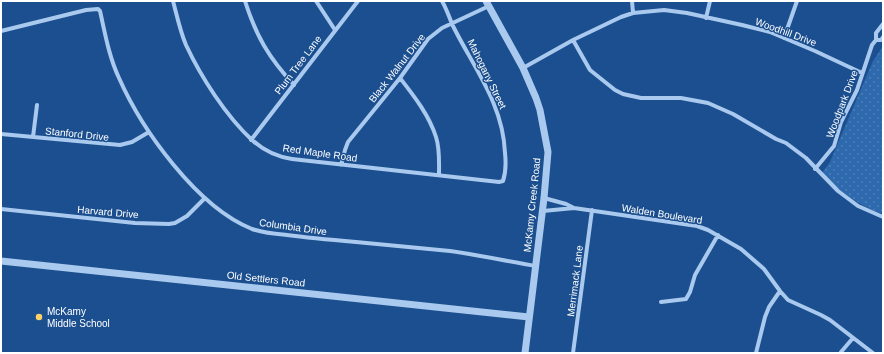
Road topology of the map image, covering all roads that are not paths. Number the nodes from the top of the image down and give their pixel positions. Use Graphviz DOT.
graph roads {
  1 [pos="173,1"];
  2 [pos="245,1"];
  3 [pos="316,1"];
  4 [pos="358,1"];
  5 [pos="442,1"];
  6 [pos="632,1"];
  7 [pos="710,1"];
  8 [pos="797,1"];
  9 [pos="488,4"];
  10 [pos="633,13"];
  11 [pos="706,18"];
  12 [pos="452,24"];
  13 [pos="883,24"];
  14 [pos="335,30"];
  15 [pos="1,31"];
  16 [pos="883,37"];
  17 [pos="784,38"];
  18 [pos="573,40"];
  19 [pos="876,40"];
  20 [pos="523,68"];
  21 [pos="862,73"];
  22 [pos="400,78"];
  23 [pos="294,84"];
  24 [pos="36,105"];
  25 [pos="149,132"];
  26 [pos="1,134"];
  27 [pos="33,137"];
  28 [pos="251,140"];
  29 [pos="342,165"];
  30 [pos="815,170"];
  31 [pos="440,175"];
  32 [pos="503,180"];
  33 [pos="205,198"];
  34 [pos="544,198"];
  35 [pos="574,208"];
  36 [pos="1,209"];
  37 [pos="592,210"];
  38 [pos="543,211"];
  39 [pos="883,217"];
  40 [pos="718,235"];
  41 [pos="1,261"];
  42 [pos="536,266"];
  43 [pos="780,291"];
  44 [pos="661,302"];
  45 [pos="529,317"];
  46 [pos="853,338"];
  47 [pos="840,352"];
  48 [pos="525,353"];
  49 [pos="573,353"];
  50 [pos="756,353"];
  51 [pos="873,353"];
  1 -- 28 [label="street, Red Maple Road"];
  2 -- 23 [label="street"];
  3 -- 14 [label="street"];
  4 -- 14 [label="street, Plum Tree Lane"];
  5 -- 12 [label="street, Mahogany Street"];
  6 -- 10 [label="street"];
  7 -- 11 [label="street"];
  8 -- 17 [label="street"];
  9 -- 12 [label="street, Black Walnut Drive"];
  9 -- 20 [label="street, McKamy Creek Road"];
  10 -- 11 [label="street, Woodhill Drive"];
  10 -- 18 [label="street, Woodhill Drive"];
  11 -- 17 [label="street, Woodhill Drive"];
  12 -- 22 [label="street, Black Walnut Drive"];
  12 -- 32 [label="street, Mahogany Street"];
  13 -- 19 [label="street, Woodpark Drive"];
  14 -- 23 [label="street, Plum Tree Lane"];
  15 -- 25 [label="street, Columbia Drive"];
  16 -- 19 [label="street"];
  17 -- 21 [label="street, Woodhill Drive"];
  18 -- 20 [label="street, Woodhill Drive"];
  18 -- 30 [label="street"];
  19 -- 21 [label="street, Woodpark Drive"];
  20 -- 34 [label="street, McKamy Creek Road"];
  21 -- 30 [label="street, Woodpark Drive"];
  22 -- 29 [label="street, Black Walnut Drive"];
  22 -- 31 [label="street"];
  23 -- 28 [label="street, Plum Tree Lane"];
  24 -- 27 [label="street"];
  25 -- 27 [label="street, Stanford Drive"];
  25 -- 33 [label="street, Columbia Drive"];
  26 -- 27 [label="street, Stanford Drive"];
  28 -- 29 [label="street, Red Maple Road"];
  29 -- 31 [label="street, Red Maple Road"];
  30 -- 39 [label="street"];
  31 -- 32 [label="street, Red Maple Road"];
  33 -- 36 [label="street, Harvard Drive"];
  33 -- 42 [label="street, Columbia Drive"];
  34 -- 35 [label="street, Walden Boulevard"];
  34 -- 38 [label="street, McKamy Creek Road"];
  35 -- 37 [label="street, Walden Boulevard"];
  35 -- 38 [label="street, Walden Boulevard"];
  37 -- 40 [label="street, Walden Boulevard"];
  37 -- 49 [label="street, Merrimack Lane"];
  38 -- 42 [label="street, McKamy Creek Road"];
  40 -- 43 [label="street, Walden Boulevard"];
  40 -- 44 [label="street"];
  41 -- 45 [label="street, Old Settlers Road"];
  42 -- 45 [label="street, McKamy Creek Road"];
  43 -- 46 [label="street, Walden Boulevard"];
  43 -- 50 [label="street"];
  45 -- 48 [label="street, McKamy Creek Road"];
  46 -- 47 [label="street"];
  46 -- 51 [label="street, Walden Boulevard"];
}
